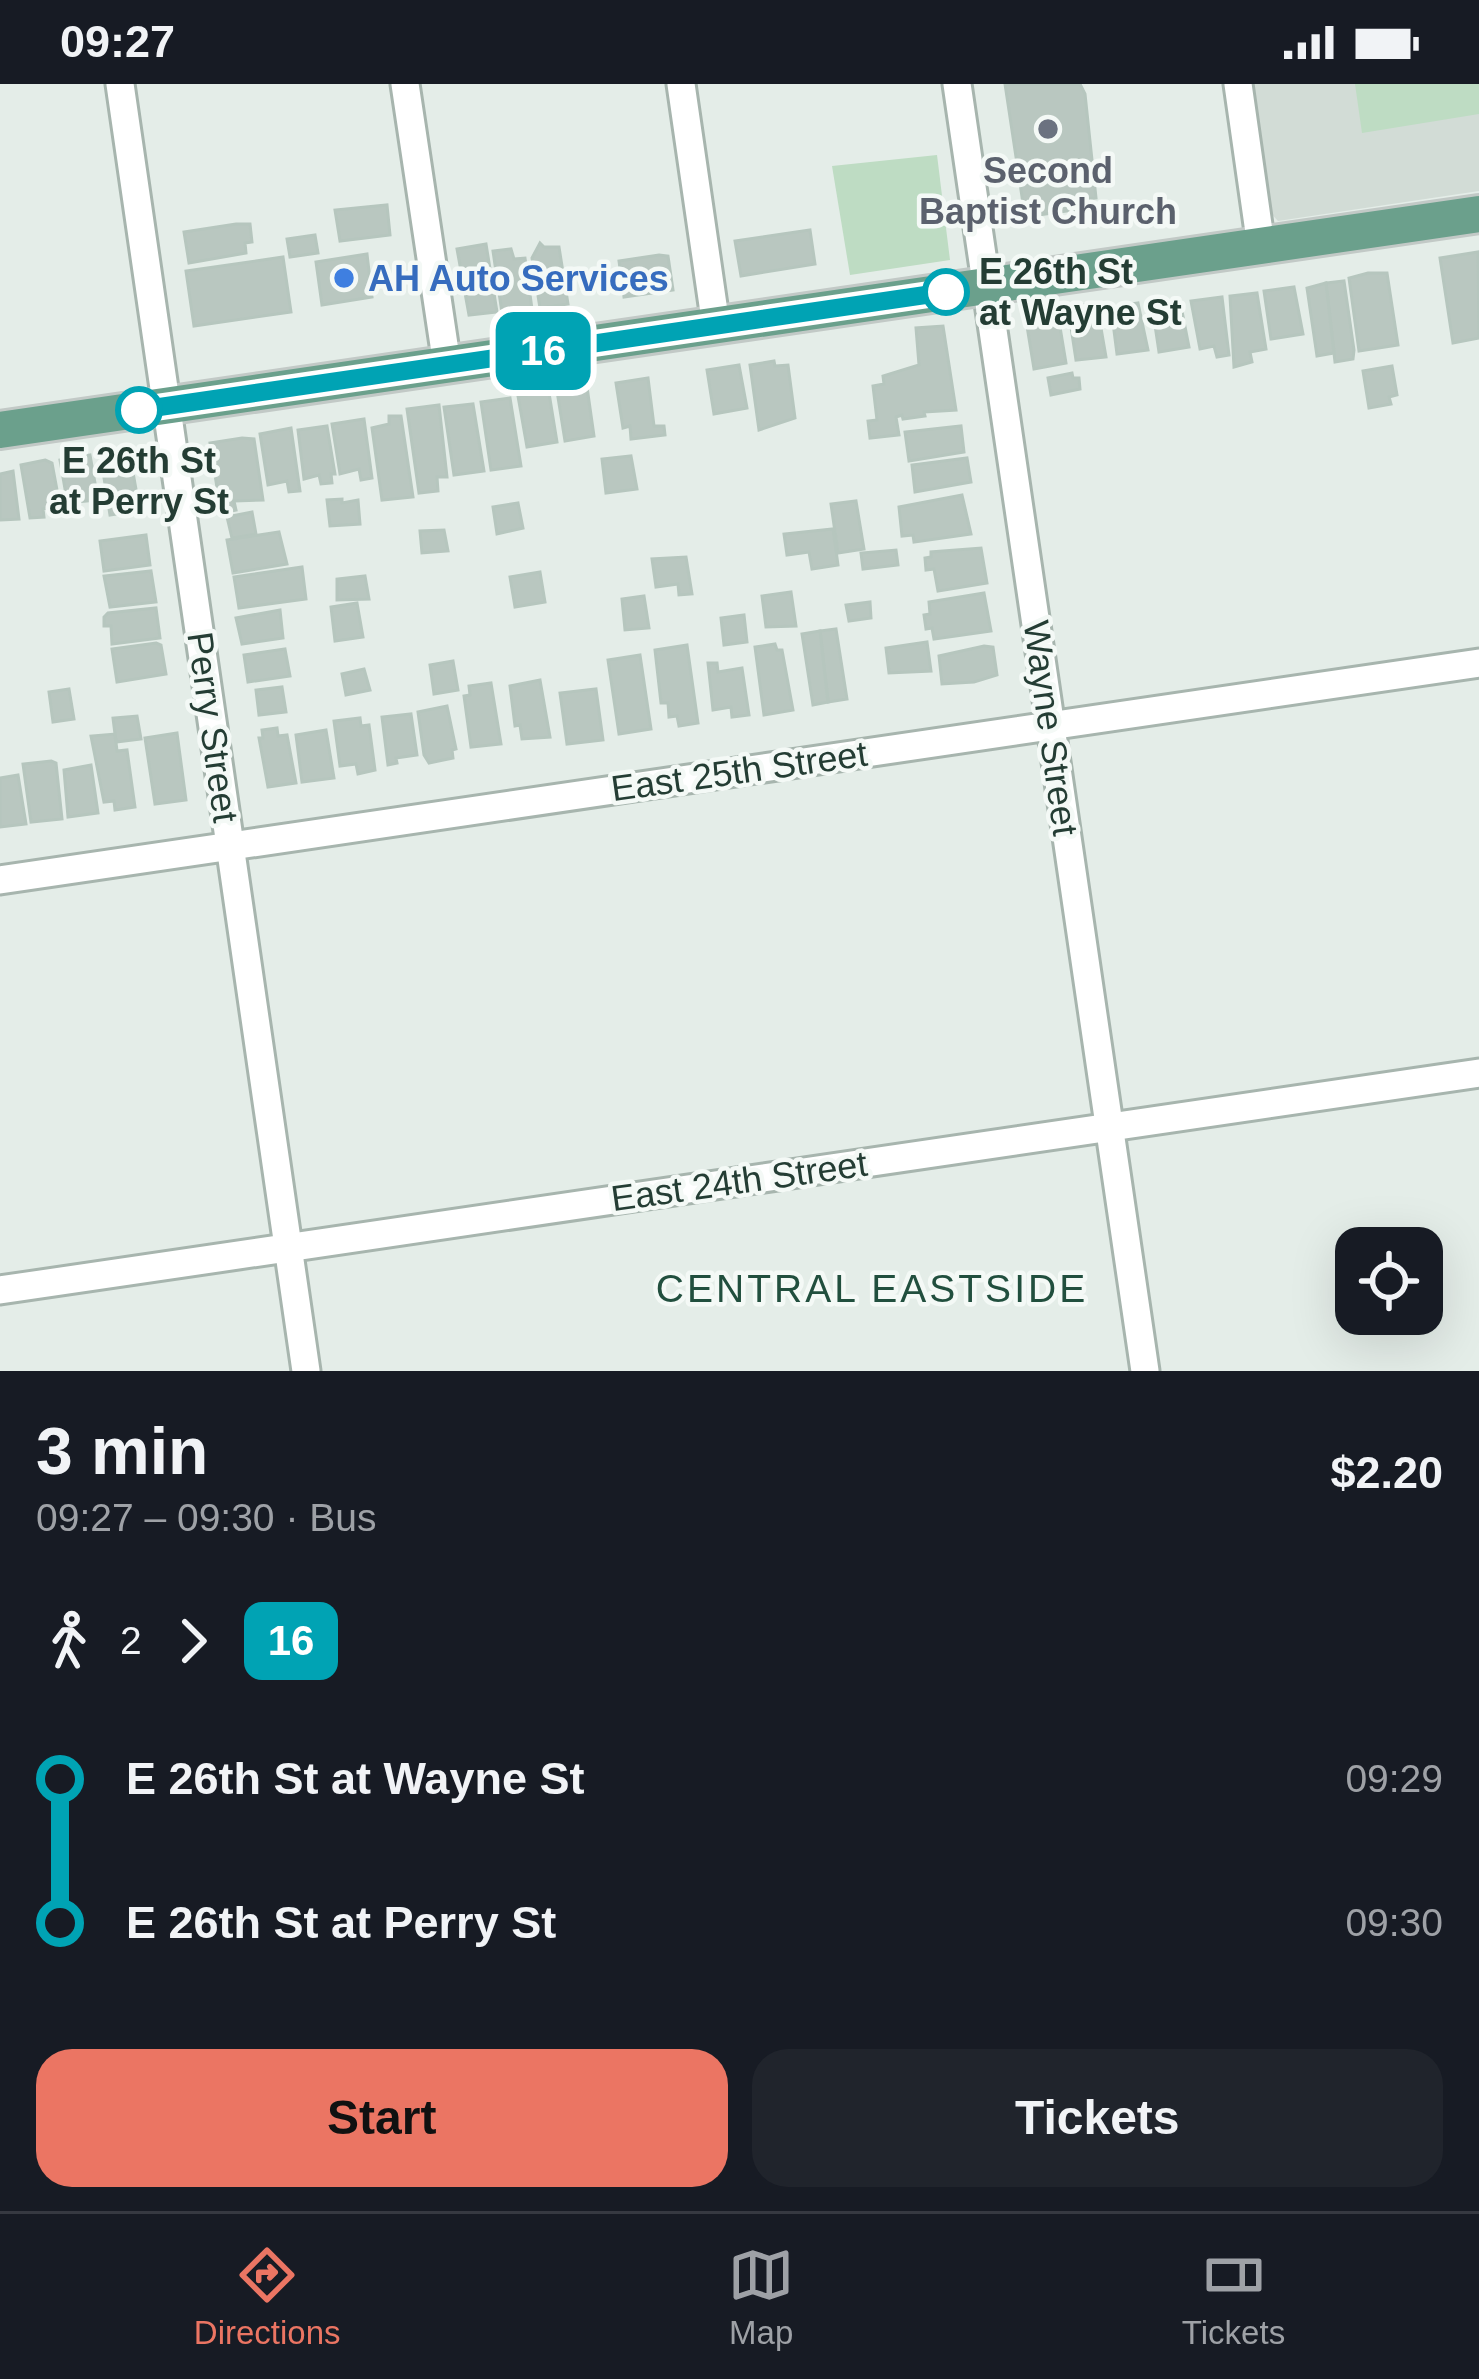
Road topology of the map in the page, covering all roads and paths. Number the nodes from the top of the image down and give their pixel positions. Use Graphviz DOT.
graph roads {
  1 [pos="120,84"];
  2 [pos="405,84"];
  3 [pos="681,84"];
  4 [pos="957,84"];
  5 [pos="1238,84"];
  6 [pos="1479,214"];
  7 [pos="1261,246"];
  8 [pos="987,286"];
  9 [pos="716,326"];
  10 [pos="447,365"];
  11 [pos="167,406"];
  12 [pos="0,430"];
  13 [pos="1479,663"];
  14 [pos="1051,725"];
  15 [pos="230,845"];
  16 [pos="0,880"];
  17 [pos="1479,1073"];
  18 [pos="1109,1127"];
  19 [pos="288,1247"];
  20 [pos="0,1289"];
  21 [pos="306,1371"];
  22 [pos="1145,1371"];
  1 -- 11 [label="street, Perry Street"];
  2 -- 10 [label="street"];
  3 -- 9 [label="street"];
  4 -- 8 [label="street, Wayne Street"];
  5 -- 7 [label="street"];
  6 -- 7 [label="main road"];
  7 -- 8 [label="main road"];
  8 -- 9 [label="main road"];
  8 -- 14 [label="street, Wayne Street"];
  9 -- 10 [label="main road"];
  10 -- 11 [label="main road"];
  11 -- 12 [label="main road"];
  11 -- 15 [label="street, Perry Street"];
  13 -- 14 [label="street, East 25th Street"];
  14 -- 15 [label="street, East 25th Street"];
  14 -- 18 [label="street, Wayne Street"];
  15 -- 16 [label="street, East 25th Street"];
  15 -- 19 [label="street, Perry Street"];
  17 -- 18 [label="street, East 24th Street"];
  18 -- 19 [label="street, East 24th Street"];
  18 -- 22 [label="street, Wayne Street"];
  19 -- 20 [label="street, East 24th Street"];
  19 -- 21 [label="street, Perry Street"];
}
